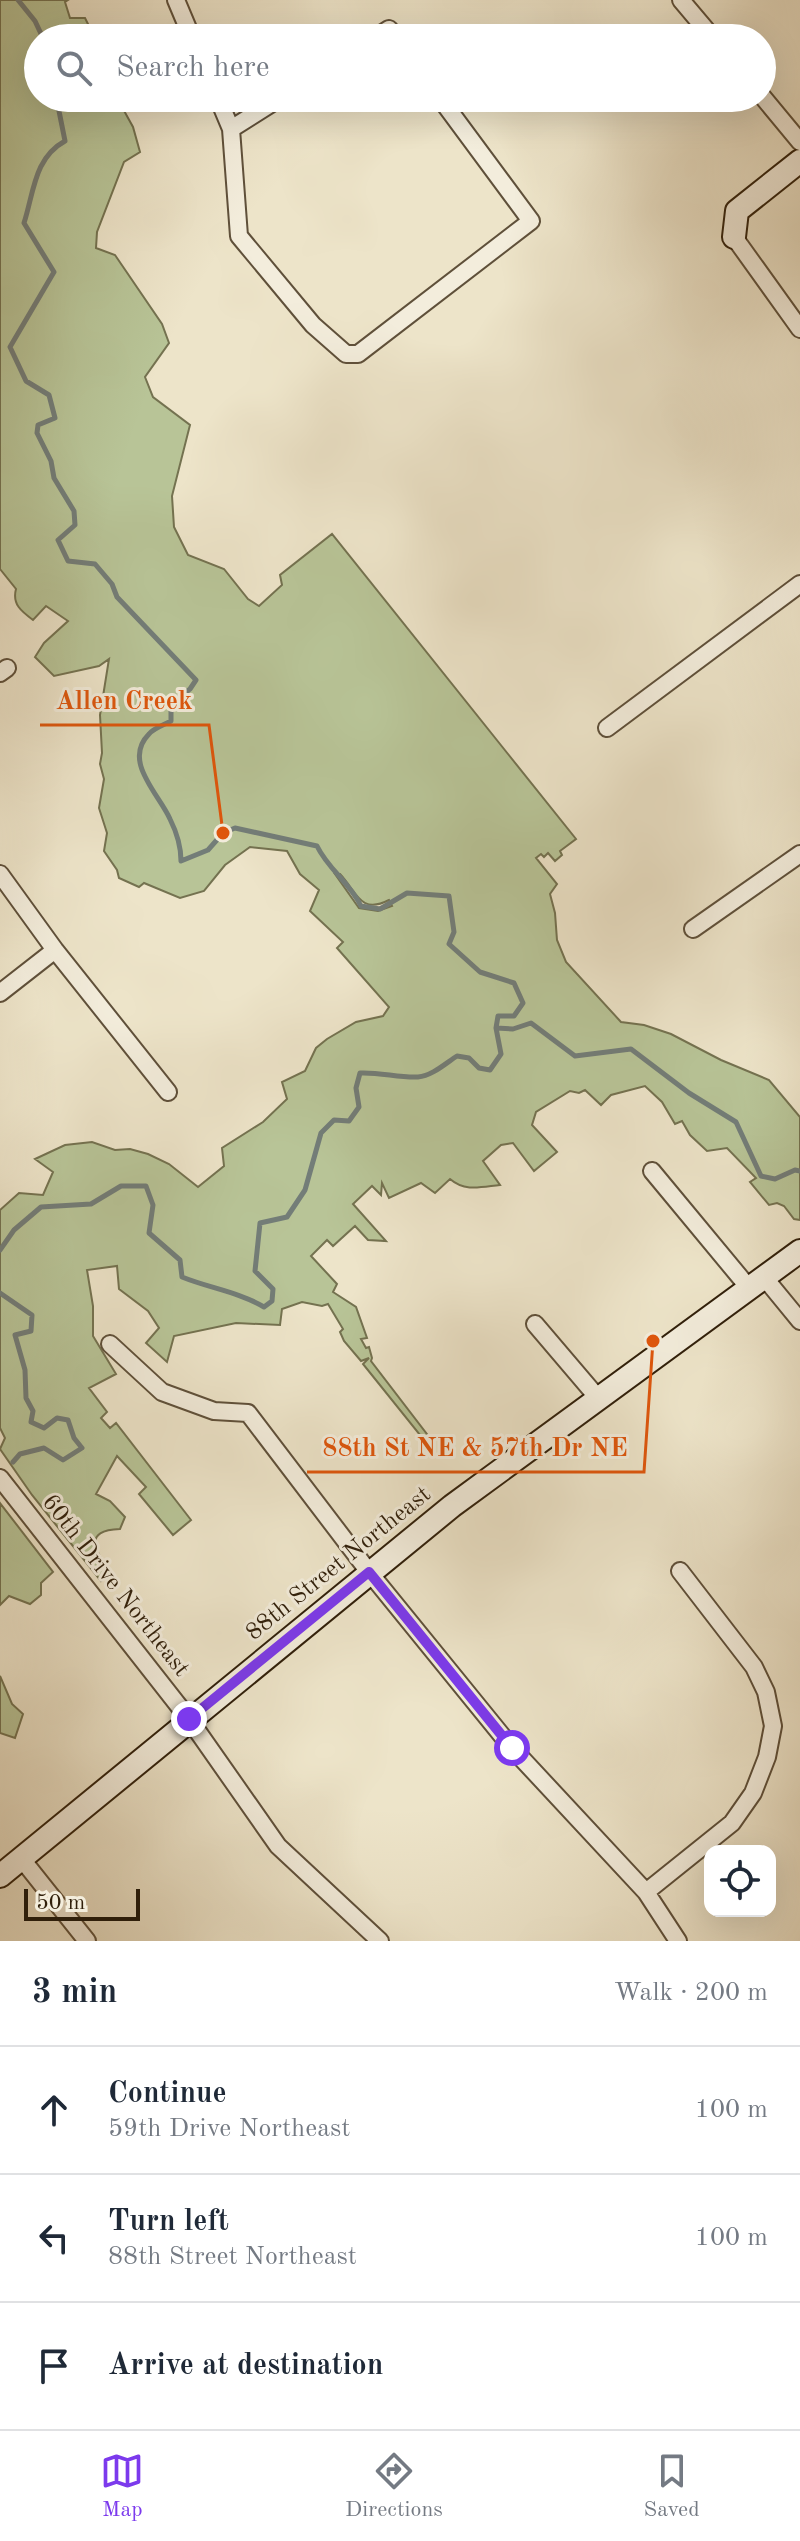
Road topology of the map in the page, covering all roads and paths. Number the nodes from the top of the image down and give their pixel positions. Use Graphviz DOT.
graph roads {
  1 [pos="176,0"];
  2 [pos="681,0"];
  3 [pos="186,24"];
  4 [pos="701,24"];
  5 [pos="224,112"];
  6 [pos="258,112"];
  7 [pos="450,112"];
  8 [pos="775,112"];
  9 [pos="231,129"];
  10 [pos="800,142"];
  11 [pos="800,161"];
  12 [pos="734,237"];
  13 [pos="798,323"];
  14 [pos="800,584"];
  15 [pos="607,728"];
  16 [pos="800,854"];
  17 [pos="0,874"];
  18 [pos="693,929"];
  19 [pos="55,950"];
  20 [pos="0,993"];
  21 [pos="168,1092"];
  22 [pos="652,1171"];
  23 [pos="800,1251"];
  24 [pos="756,1282"];
  25 [pos="800,1321"];
  26 [pos="535,1324"];
  27 [pos="110,1344"];
  28 [pos="598,1398"];
  29 [pos="0,1478"];
  30 [pos="680,1571"];
  31 [pos="369,1572"];
  32 [pos="189,1719"];
  33 [pos="21,1858"];
  34 [pos="0,1876"];
  35 [pos="646,1892"];
  36 [pos="87,1941"];
  37 [pos="380,1941"];
  38 [pos="678,1941"];
  1 -- 3 [label="street"];
  2 -- 4 [label="street"];
  5 -- 9 [label="street"];
  6 -- 9 [label="street"];
  7 -- 9 [label="street"];
  8 -- 10 [label="street"];
  11 -- 12 [label="main road"];
  12 -- 13 [label="street"];
  14 -- 15 [label="street"];
  16 -- 18 [label="street"];
  17 -- 19 [label="street"];
  19 -- 20 [label="street"];
  19 -- 21 [label="street"];
  22 -- 24 [label="street"];
  23 -- 24 [label="main road, 88th Street Northeast"];
  24 -- 25 [label="street"];
  24 -- 28 [label="main road, 88th Street Northeast"];
  26 -- 28 [label="street"];
  27 -- 31 [label="street"];
  28 -- 31 [label="main road, 88th Street Northeast"];
  29 -- 32 [label="street, 60th Drive Northeast"];
  30 -- 35 [label="street"];
  31 -- 32 [label="main road, 88th Street Northeast"];
  31 -- 35 [label="street"];
  32 -- 33 [label="main road, 88th Street Northeast"];
  32 -- 37 [label="street, 60th Drive Northeast"];
  33 -- 34 [label="main road, 88th Street Northeast"];
  33 -- 36 [label="street"];
  35 -- 38 [label="street"];
}
